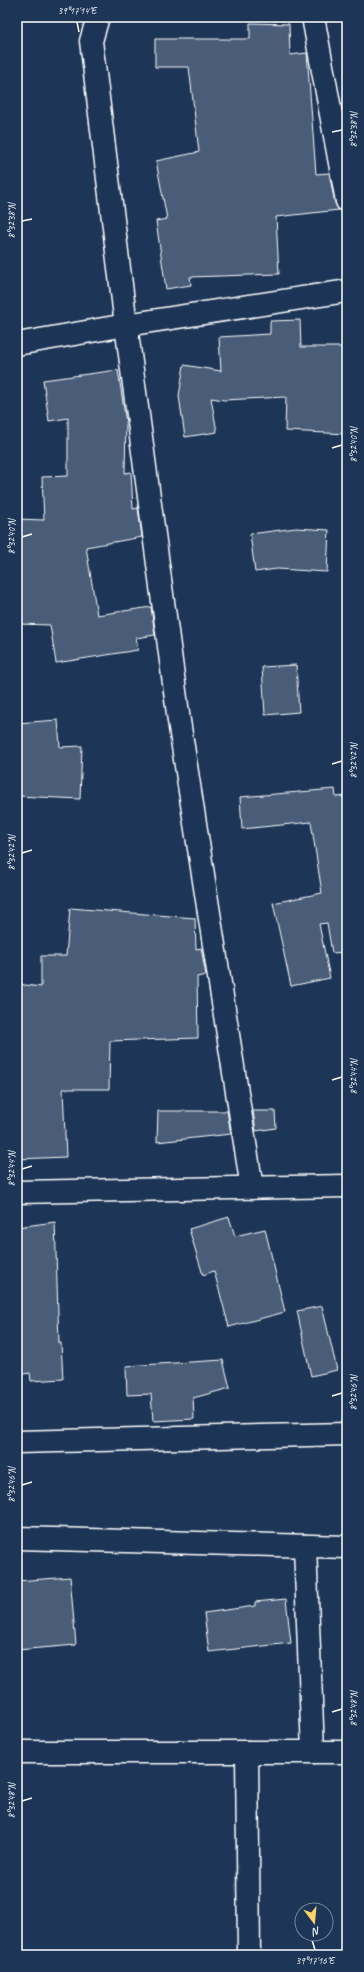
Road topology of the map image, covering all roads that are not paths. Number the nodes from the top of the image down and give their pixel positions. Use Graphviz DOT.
graph roads {
  1 [pos="98,17"];
  2 [pos="312,17"];
  3 [pos="347,202"];
  4 [pos="347,291"];
  5 [pos="126,325"];
  6 [pos="17,344"];
  7 [pos="347,1186"];
  8 [pos="252,1188"];
  9 [pos="17,1192"];
  10 [pos="347,1434"];
  11 [pos="17,1442"];
  12 [pos="17,1538"];
  13 [pos="304,1546"];
  14 [pos="347,1547"];
  15 [pos="17,1752"];
  16 [pos="248,1752"];
  17 [pos="313,1752"];
  18 [pos="347,1752"];
  19 [pos="249,1955"];
  1 -- 5 [label="street"];
  2 -- 3 [label="street"];
  4 -- 5 [label="street"];
  5 -- 6 [label="street"];
  5 -- 8 [label="street"];
  7 -- 8 [label="street"];
  8 -- 9 [label="street"];
  10 -- 11 [label="street"];
  12 -- 13 [label="street"];
  13 -- 14 [label="street"];
  13 -- 17 [label="street"];
  15 -- 16 [label="street"];
  16 -- 17 [label="street"];
  16 -- 19 [label="street"];
  17 -- 18 [label="street"];
}
